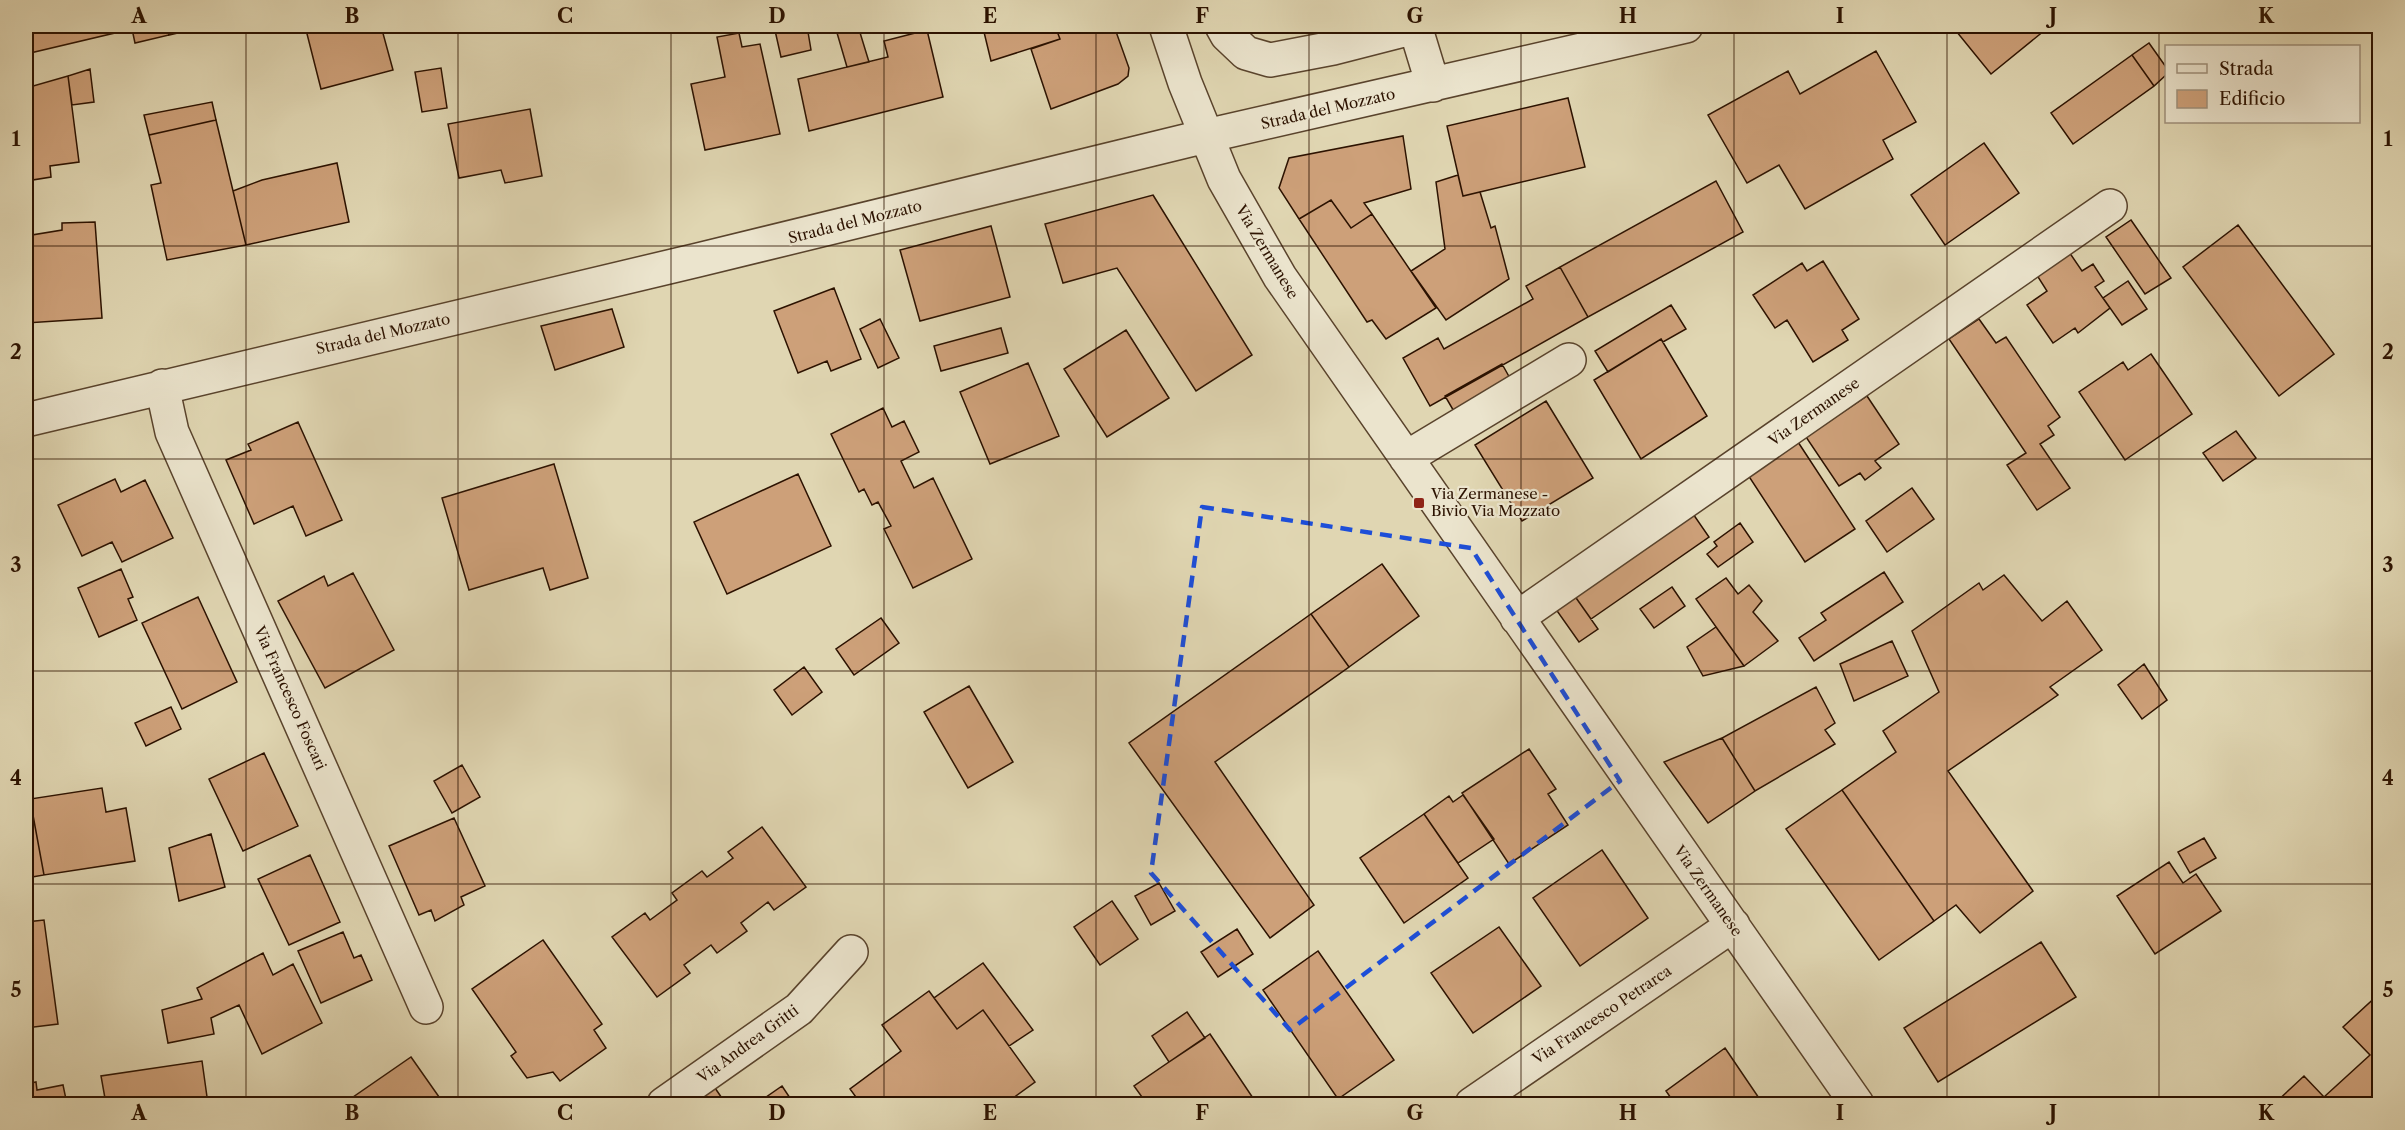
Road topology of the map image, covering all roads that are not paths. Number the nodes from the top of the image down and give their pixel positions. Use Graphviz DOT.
graph roads {
  1 [pos="1166,26"];
  2 [pos="1222,26"];
  3 [pos="1415,26"];
  4 [pos="1686,26"];
  5 [pos="1434,85"];
  6 [pos="1206,136"];
  7 [pos="2110,206"];
  8 [pos="1569,360"];
  9 [pos="162,386"];
  10 [pos="26,420"];
  11 [pos="1406,458"];
  12 [pos="1517,618"];
  13 [pos="1733,926"];
  14 [pos="851,952"];
  15 [pos="426,1007"];
  16 [pos="664,1104"];
  17 [pos="1472,1104"];
  18 [pos="1857,1104"];
  1 -- 6 [label="street, Via Zermanese"];
  2 -- 3 [label="street"];
  3 -- 5 [label="street"];
  4 -- 5 [label="street, Strada del Mozzato"];
  5 -- 6 [label="street, Strada del Mozzato"];
  6 -- 9 [label="street, Strada del Mozzato"];
  6 -- 11 [label="street, Via Zermanese"];
  7 -- 12 [label="street, Via Zermanese"];
  8 -- 11 [label="street"];
  9 -- 10 [label="street, Strada del Mozzato"];
  9 -- 15 [label="street, Via Francesco Foscari"];
  11 -- 12 [label="street, Via Zermanese"];
  12 -- 13 [label="street, Via Zermanese"];
  13 -- 17 [label="street, Via Francesco Petrarca"];
  13 -- 18 [label="street, Via Zermanese"];
  14 -- 16 [label="street, Via Andrea Gritti"];
}
